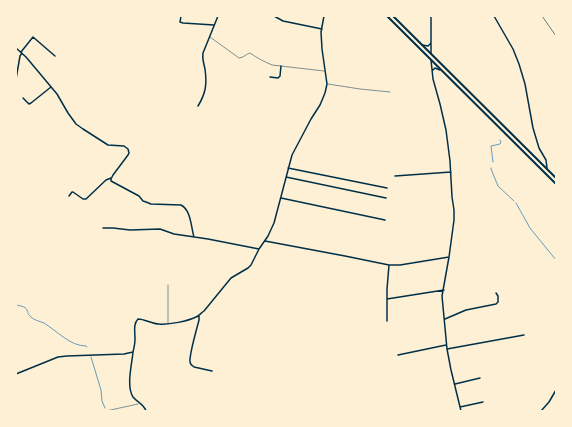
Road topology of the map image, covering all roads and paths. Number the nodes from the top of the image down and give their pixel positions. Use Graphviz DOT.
graph roads {
  1 [pos="181,16"];
  2 [pos="218,16"];
  3 [pos="274,16"];
  4 [pos="324,16"];
  5 [pos="387,16"];
  6 [pos="393,16"];
  7 [pos="431,16"];
  8 [pos="494,16"];
  9 [pos="214,25"];
  10 [pos="322,29"];
  11 [pos="209,37"];
  12 [pos="431,41"];
  13 [pos="422,45"];
  14 [pos="16,48"];
  15 [pos="21,53"];
  16 [pos="431,54"];
  17 [pos="55,56"];
  18 [pos="431,60"];
  19 [pos="281,66"];
  20 [pos="326,71"];
  21 [pos="442,71"];
  22 [pos="432,72"];
  23 [pos="270,77"];
  24 [pos="16,79"];
  25 [pos="327,84"];
  26 [pos="51,87"];
  27 [pos="390,92"];
  28 [pos="23,98"];
  29 [pos="198,106"];
  30 [pos="288,168"];
  31 [pos="546,168"];
  32 [pos="450,172"];
  33 [pos="395,176"];
  34 [pos="286,177"];
  35 [pos="112,178"];
  36 [pos="556,178"];
  37 [pos="556,184"];
  38 [pos="387,188"];
  39 [pos="69,196"];
  40 [pos="281,198"];
  41 [pos="386,198"];
  42 [pos="385,220"];
  43 [pos="103,228"];
  44 [pos="194,237"];
  45 [pos="265,241"];
  46 [pos="259,249"];
  47 [pos="449,256"];
  48 [pos="389,265"];
  49 [pos="168,285"];
  50 [pos="444,290"];
  51 [pos="496,293"];
  52 [pos="386,299"];
  53 [pos="199,316"];
  54 [pos="444,319"];
  55 [pos="387,321"];
  56 [pos="168,324"];
  57 [pos="524,335"];
  58 [pos="446,345"];
  59 [pos="447,348"];
  60 [pos="133,352"];
  61 [pos="398,355"];
  62 [pos="212,371"];
  63 [pos="16,374"];
  64 [pos="480,378"];
  65 [pos="455,384"];
  66 [pos="556,390"];
  67 [pos="483,402"];
  68 [pos="140,403"];
  69 [pos="460,407"];
  70 [pos="106,411"];
  71 [pos="146,411"];
  72 [pos="461,411"];
  73 [pos="541,411"];
  1 -- 9 [label="street"];
  2 -- 9 [label="street"];
  3 -- 10 [label="street"];
  4 -- 10 [label="street"];
  5 -- 18 [label="main road"];
  6 -- 13 [label="main road"];
  7 -- 12 [label="street"];
  8 -- 31 [label="street"];
  9 -- 11 [label="street"];
  10 -- 20 [label="street"];
  11 -- 19 [label="lane"];
  11 -- 29 [label="street"];
  12 -- 13 [label="street"];
  12 -- 16 [label="street"];
  13 -- 16 [label="main road"];
  14 -- 15 [label="street"];
  15 -- 17 [label="street"];
  15 -- 24 [label="street"];
  15 -- 26 [label="street"];
  16 -- 31 [label="main road"];
  18 -- 21 [label="main road"];
  18 -- 22 [label="street"];
  19 -- 20 [label="lane"];
  19 -- 23 [label="street"];
  20 -- 25 [label="street"];
  21 -- 22 [label="street"];
  21 -- 37 [label="main road"];
  22 -- 32 [label="street"];
  25 -- 27 [label="lane"];
  25 -- 30 [label="street"];
  26 -- 28 [label="street"];
  26 -- 35 [label="street"];
  30 -- 34 [label="street"];
  30 -- 38 [label="street"];
  31 -- 36 [label="main road"];
  32 -- 33 [label="street"];
  32 -- 47 [label="street"];
  34 -- 40 [label="street"];
  34 -- 41 [label="street"];
  35 -- 39 [label="street"];
  35 -- 44 [label="street"];
  40 -- 42 [label="street"];
  40 -- 45 [label="street"];
  43 -- 44 [label="street"];
  44 -- 46 [label="street"];
  45 -- 46 [label="street"];
  45 -- 48 [label="street"];
  46 -- 53 [label="street"];
  47 -- 48 [label="street"];
  47 -- 50 [label="street"];
  48 -- 52 [label="street"];
  49 -- 56 [label="lane"];
  50 -- 52 [label="street"];
  50 -- 54 [label="street"];
  51 -- 54 [label="street"];
  52 -- 55 [label="street"];
  53 -- 56 [label="street"];
  53 -- 62 [label="street"];
  54 -- 58 [label="street"];
  56 -- 60 [label="street"];
  57 -- 59 [label="street"];
  58 -- 59 [label="street"];
  58 -- 61 [label="street"];
  59 -- 65 [label="street"];
  60 -- 63 [label="street"];
  60 -- 68 [label="street"];
  64 -- 65 [label="street"];
  65 -- 69 [label="street"];
  66 -- 73 [label="street"];
  67 -- 69 [label="street"];
  68 -- 70 [label="lane"];
  68 -- 71 [label="street"];
  69 -- 72 [label="street"];
}
